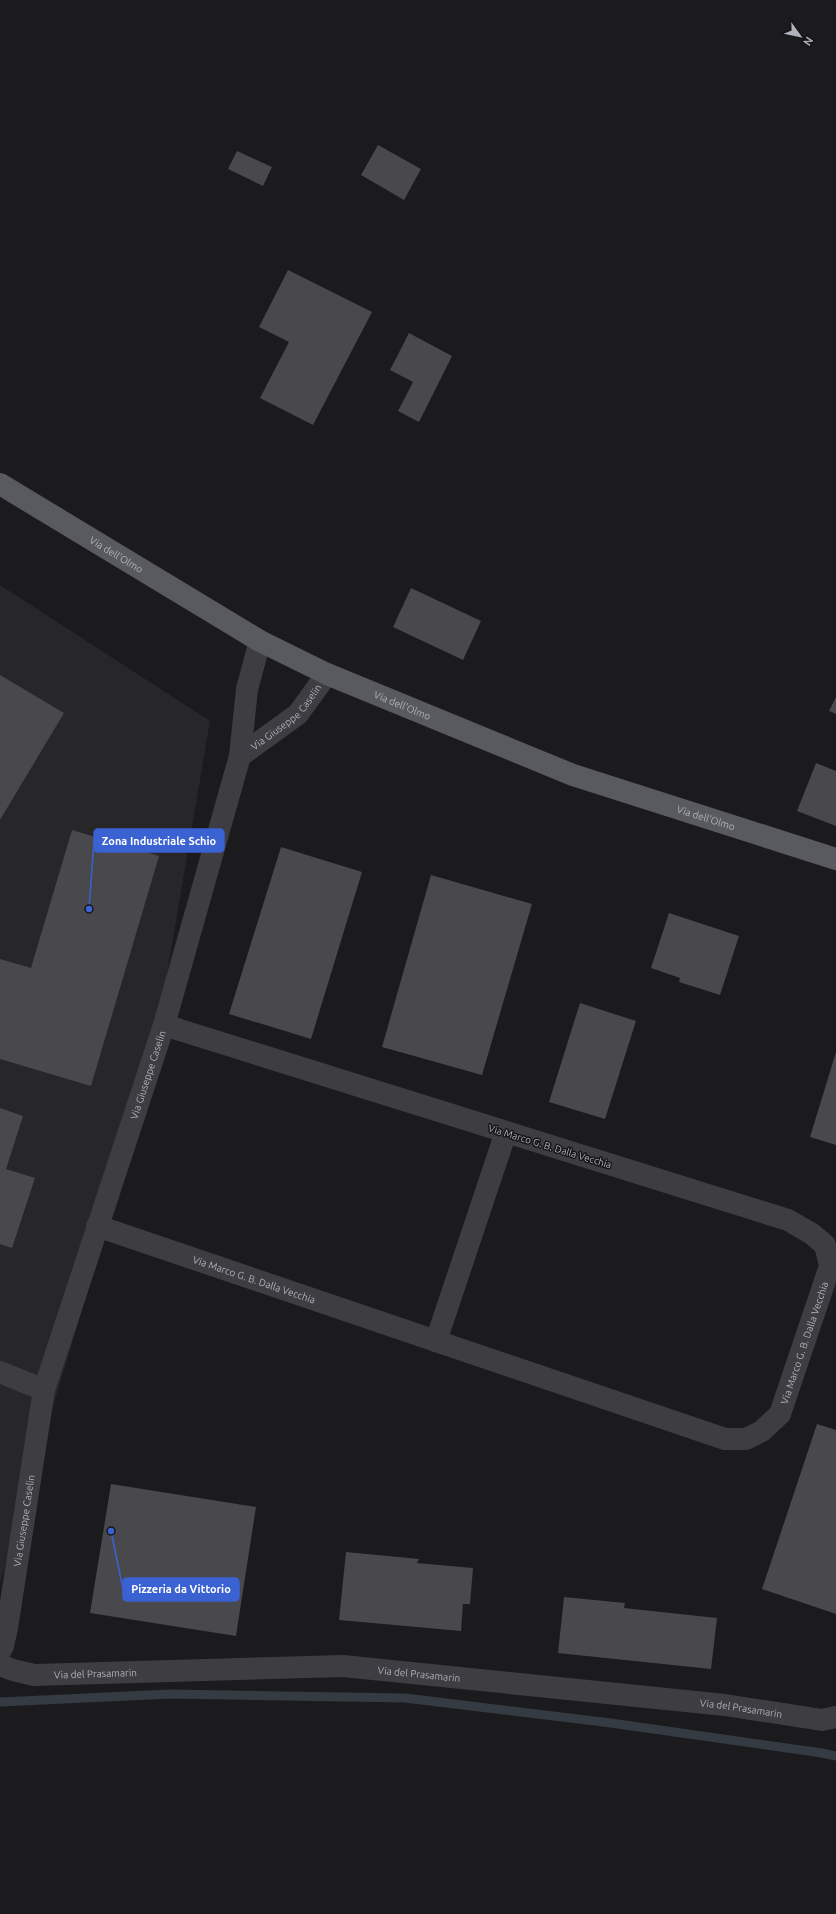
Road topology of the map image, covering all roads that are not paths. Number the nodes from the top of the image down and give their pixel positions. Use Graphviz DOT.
graph roads {
  1 [pos="0,484"];
  2 [pos="260,641"];
  3 [pos="327,674"];
  4 [pos="240,756"];
  5 [pos="836,858"];
  6 [pos="164,1025"];
  7 [pos="506,1132"];
  8 [pos="98,1226"];
  9 [pos="436,1340"];
  10 [pos="0,1372"];
  11 [pos="44,1390"];
  12 [pos="0,1651"];
  13 [pos="0,1665"];
  14 [pos="836,1718"];
  1 -- 2 [label="main road, Via dell'Olmo"];
  2 -- 3 [label="main road, Via dell'Olmo"];
  2 -- 4 [label="street, Via Giuseppe Caselin"];
  3 -- 4 [label="street, Via Giuseppe Caselin"];
  3 -- 5 [label="main road, Via dell'Olmo"];
  4 -- 6 [label="street, Via Giuseppe Caselin"];
  6 -- 7 [label="street, Via Marco G. B. Dalla Vecchia"];
  6 -- 8 [label="street, Via Giuseppe Caselin"];
  7 -- 9 [label="street"];
  7 -- 9 [label="street, Via Marco G. B. Dalla Vecchia"];
  8 -- 9 [label="street, Via Marco G. B. Dalla Vecchia"];
  8 -- 11 [label="street, Via Giuseppe Caselin"];
  10 -- 11 [label="street"];
  11 -- 12 [label="street, Via Giuseppe Caselin"];
  13 -- 14 [label="street, Via del Prasamarin"];
}
